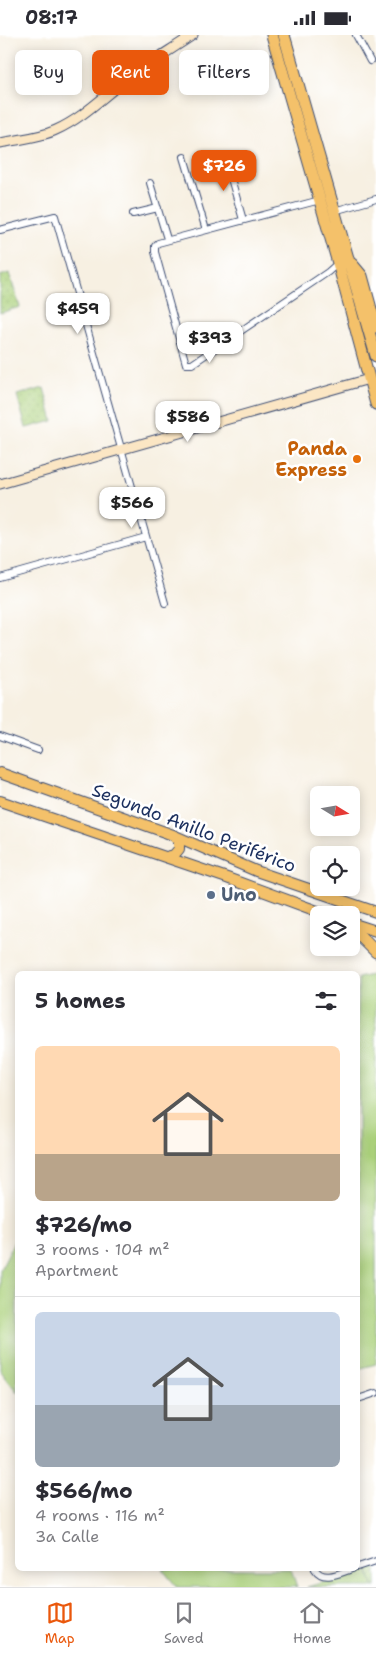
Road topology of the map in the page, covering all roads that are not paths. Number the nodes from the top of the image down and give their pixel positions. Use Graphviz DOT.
graph roads {
  1 [pos="193,35"];
  2 [pos="272,35"];
  3 [pos="284,35"];
  4 [pos="356,35"];
  5 [pos="370,61"];
  6 [pos="0,143"];
  7 [pos="184,157"];
  8 [pos="228,168"];
  9 [pos="150,183"];
  10 [pos="376,199"];
  11 [pos="320,200"];
  12 [pos="158,208"];
  13 [pos="334,211"];
  14 [pos="132,214"];
  15 [pos="244,220"];
  16 [pos="206,230"];
  17 [pos="0,231"];
  18 [pos="168,239"];
  19 [pos="343,261"];
  20 [pos="369,305"];
  21 [pos="376,327"];
  22 [pos="376,356"];
  23 [pos="372,383"];
  24 [pos="376,404"];
  25 [pos="120,449"];
  26 [pos="0,484"];
  27 [pos="146,537"];
  28 [pos="0,578"];
  29 [pos="165,603"];
  30 [pos="0,736"];
  31 [pos="38,750"];
  32 [pos="0,773"];
  33 [pos="0,801"];
  34 [pos="173,835"];
  35 [pos="166,857"];
  36 [pos="310,908"];
  37 [pos="376,912"];
  38 [pos="360,926"];
  39 [pos="376,931"];
  40 [pos="360,936"];
  41 [pos="376,952"];
  42 [pos="376,1393"];
  43 [pos="360,1398"];
  44 [pos="376,1561"];
  45 [pos="360,1566"];
  46 [pos="318,1571"];
  47 [pos="346,1571"];
  1 -- 6 [label="street"];
  2 -- 11 [label="highway"];
  3 -- 13 [label="highway"];
  4 -- 5 [label="street"];
  7 -- 16 [label="street"];
  8 -- 15 [label="street"];
  9 -- 12 [label="street"];
  10 -- 13 [label="street"];
  11 -- 15 [label="street"];
  11 -- 19 [label="highway"];
  12 -- 14 [label="street"];
  12 -- 18 [label="street"];
  13 -- 19 [label="highway"];
  15 -- 16 [label="street"];
  16 -- 18 [label="street"];
  17 -- 25 [label="street"];
  18 -- 19 [label="street"];
  19 -- 20 [label="highway"];
  19 -- 23 [label="highway"];
  20 -- 21 [label="highway"];
  20 -- 22 [label="highway"];
  23 -- 24 [label="highway"];
  23 -- 25 [label="street"];
  25 -- 26 [label="street"];
  25 -- 27 [label="street"];
  27 -- 28 [label="street"];
  27 -- 29 [label="street"];
  30 -- 31 [label="street"];
  32 -- 34 [label="main road, Segundo Anillo Periférico"];
  33 -- 35 [label="main road, Segundo Anillo Periférico"];
  34 -- 35 [label="main road"];
  34 -- 37 [label="main road, Segundo Anillo Periférico"];
  35 -- 36 [label="main road, Segundo Anillo Periférico"];
  38 -- 39 [label="main road"];
  40 -- 41 [label="highway"];
  42 -- 43 [label="street"];
  44 -- 45 [label="street"];
  46 -- 47 [label="street"];
}
